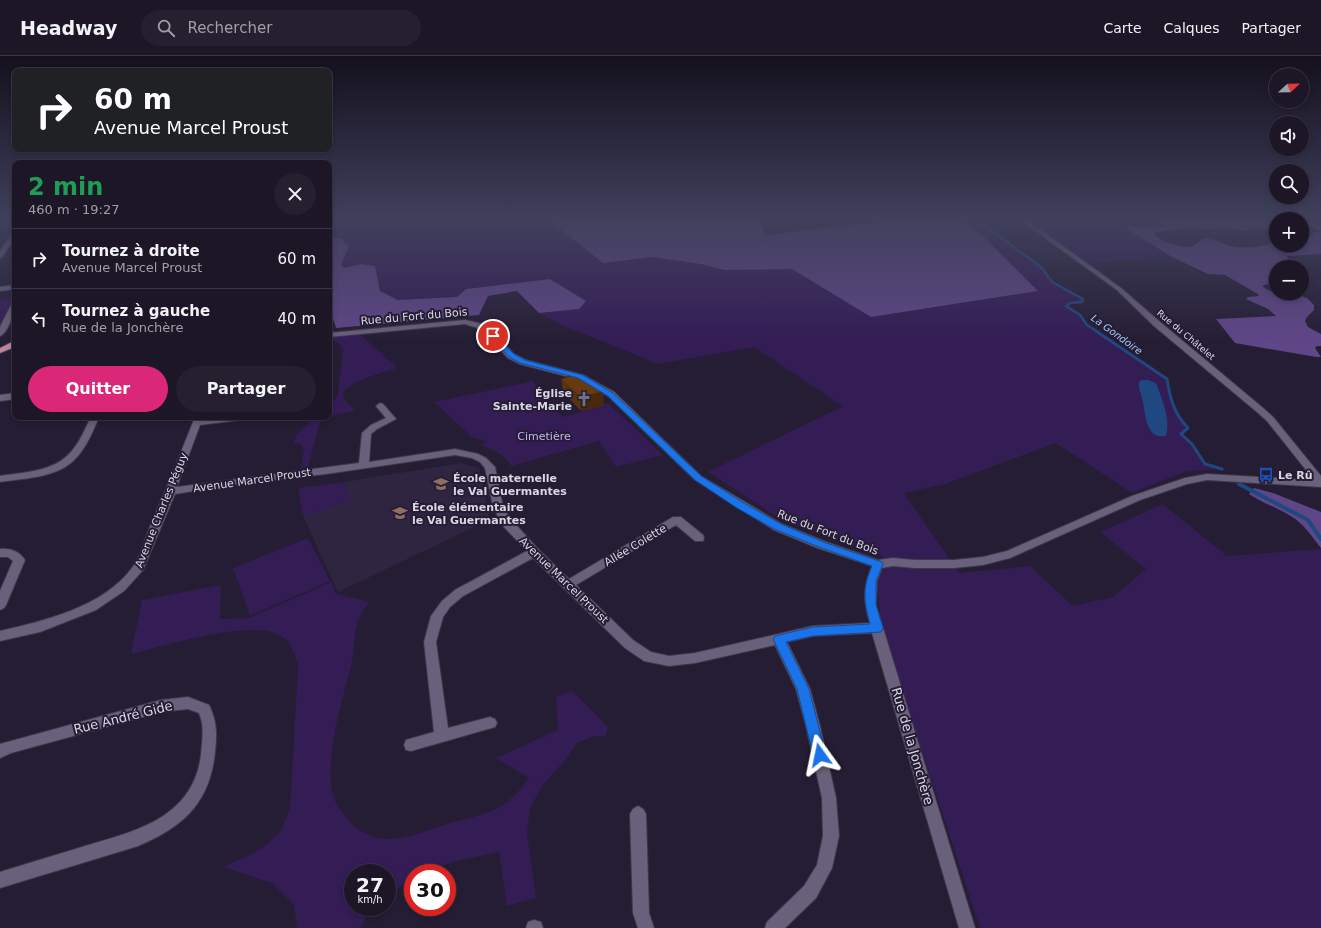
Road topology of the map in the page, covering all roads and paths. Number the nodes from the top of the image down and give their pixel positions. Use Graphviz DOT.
graph roads {
  1 [pos="1080,261"];
  2 [pos="12,287"];
  3 [pos="0,289"];
  4 [pos="12,311"];
  5 [pos="1,332"];
  6 [pos="332,335"];
  7 [pos="12,345"];
  8 [pos="0,351"];
  9 [pos="12,396"];
  10 [pos="0,398"];
  11 [pos="380,406"];
  12 [pos="93,420"];
  13 [pos="198,420"];
  14 [pos="364,465"];
  15 [pos="0,479"];
  16 [pos="1321,484"];
  17 [pos="170,491"];
  18 [pos="699,538"];
  19 [pos="534,552"];
  20 [pos="0,553"];
  21 [pos="878,564"];
  22 [pos="569,584"];
  23 [pos="0,605"];
  24 [pos="877,628"];
  25 [pos="0,636"];
  26 [pos="779,639"];
  27 [pos="490,723"];
  28 [pos="442,737"];
  29 [pos="411,746"];
  30 [pos="0,751"];
  31 [pos="638,814"];
  32 [pos="0,880"];
  33 [pos="646,928"];
  34 [pos="773,928"];
  35 [pos="967,928"];
  1 -- 16 [label="street, Rue du Châtelet"];
  2 -- 3 [label="street"];
  4 -- 5 [label="street"];
  6 -- 21 [label="street, Rue du Fort du Bois"];
  7 -- 8 [label="main road"];
  9 -- 10 [label="street"];
  11 -- 14 [label="street"];
  12 -- 15 [label="street"];
  13 -- 17 [label="street, Avenue Charles Péguy"];
  14 -- 17 [label="street, Avenue Marcel Proust"];
  14 -- 19 [label="street, Avenue Marcel Proust"];
  16 -- 21 [label="street, Rue du Fort du Bois"];
  17 -- 25 [label="street, Avenue Charles Péguy"];
  18 -- 22 [label="street, Allée Colette"];
  19 -- 22 [label="street, Avenue Marcel Proust"];
  19 -- 28 [label="street"];
  20 -- 23 [label="street"];
  21 -- 24 [label="street, Rue de la Jonchère"];
  22 -- 26 [label="street, Avenue Marcel Proust"];
  24 -- 26 [label="street, Avenue Marcel Proust"];
  24 -- 35 [label="street, Rue de la Jonchère"];
  26 -- 34 [label="street"];
  27 -- 28 [label="street"];
  28 -- 29 [label="street"];
  30 -- 32 [label="street, Rue André Gide"];
  31 -- 33 [label="street"];
}
